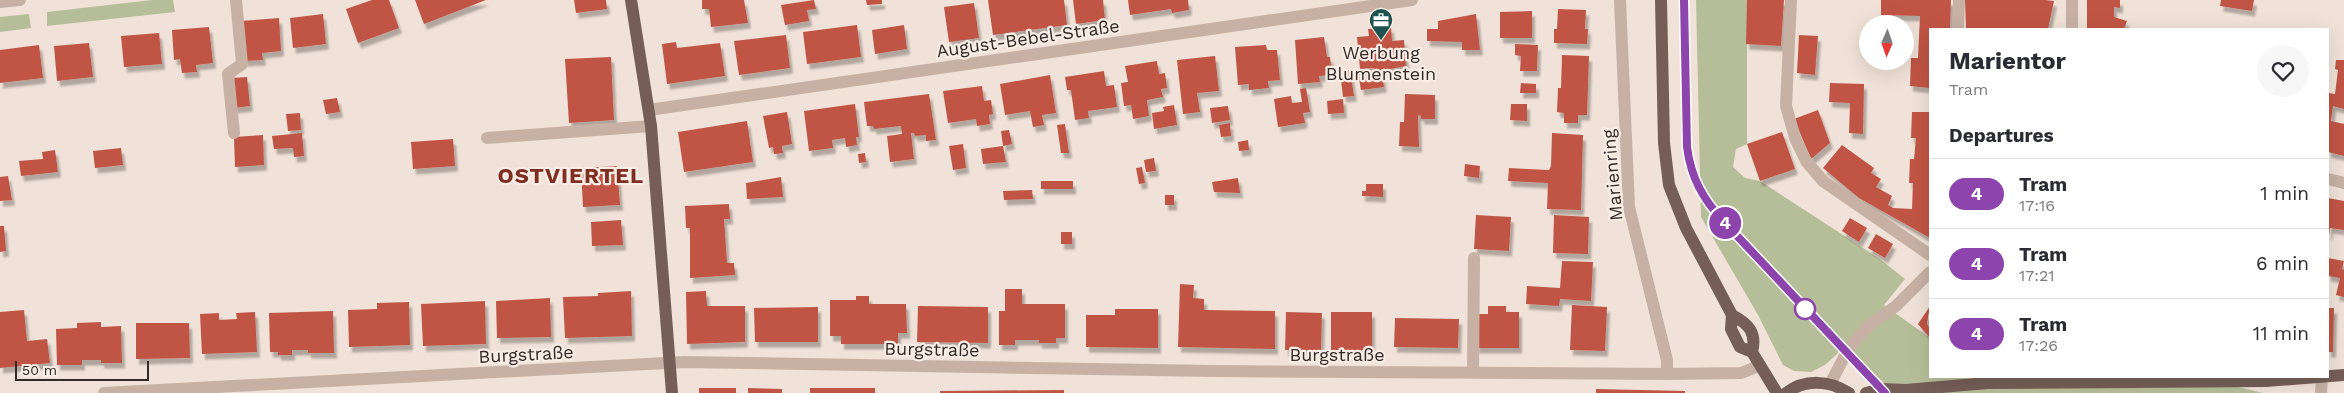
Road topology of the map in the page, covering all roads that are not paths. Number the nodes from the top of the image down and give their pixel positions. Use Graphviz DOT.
graph roads {
  1 [pos="20,0"];
  2 [pos="236,0"];
  3 [pos="631,0"];
  4 [pos="1412,0"];
  5 [pos="1620,0"];
  6 [pos="1662,0"];
  7 [pos="1791,0"];
  8 [pos="1959,0"];
  9 [pos="2072,0"];
  10 [pos="0,2"];
  11 [pos="1958,28"];
  12 [pos="2072,28"];
  13 [pos="649,110"];
  14 [pos="651,126"];
  15 [pos="234,133"];
  16 [pos="487,138"];
  17 [pos="2329,180"];
  18 [pos="2344,183"];
  19 [pos="1929,254"];
  20 [pos="1474,258"];
  21 [pos="1929,273"];
  22 [pos="670,363"];
  23 [pos="1759,366"];
  24 [pos="1473,372"];
  25 [pos="1667,374"];
  26 [pos="2344,374"];
  27 [pos="2329,376"];
  28 [pos="2308,378"];
  29 [pos="2322,378"];
  30 [pos="1830,384"];
  31 [pos="1904,392"];
  32 [pos="104,393"];
  33 [pos="672,393"];
  34 [pos="1778,393"];
  35 [pos="1786,393"];
  36 [pos="1849,393"];
  37 [pos="1866,393"];
  38 [pos="2320,393"];
  1 -- 10 [label="street"];
  2 -- 15 [label="street"];
  3 -- 13 [label="main road"];
  4 -- 13 [label="street, August-Bebel-Straße"];
  5 -- 25 [label="street, Marienring"];
  6 -- 23 [label="main road"];
  7 -- 19 [label="street"];
  8 -- 11 [label="street"];
  9 -- 12 [label="street"];
  13 -- 14 [label="main road"];
  14 -- 16 [label="street"];
  14 -- 22 [label="main road"];
  17 -- 18 [label="street"];
  20 -- 24 [label="street"];
  21 -- 30 [label="street"];
  22 -- 24 [label="street, Burgstraße"];
  22 -- 32 [label="street, Burgstraße"];
  22 -- 33 [label="main road"];
  23 -- 25 [label="street, Burgstraße"];
  23 -- 34 [label="main road"];
  24 -- 25 [label="street, Burgstraße"];
  26 -- 27 [label="main road"];
  28 -- 31 [label="main road"];
  29 -- 38 [label="street"];
  30 -- 35 [label="main road"];
  30 -- 36 [label="main road"];
  31 -- 37 [label="main road"];
}
